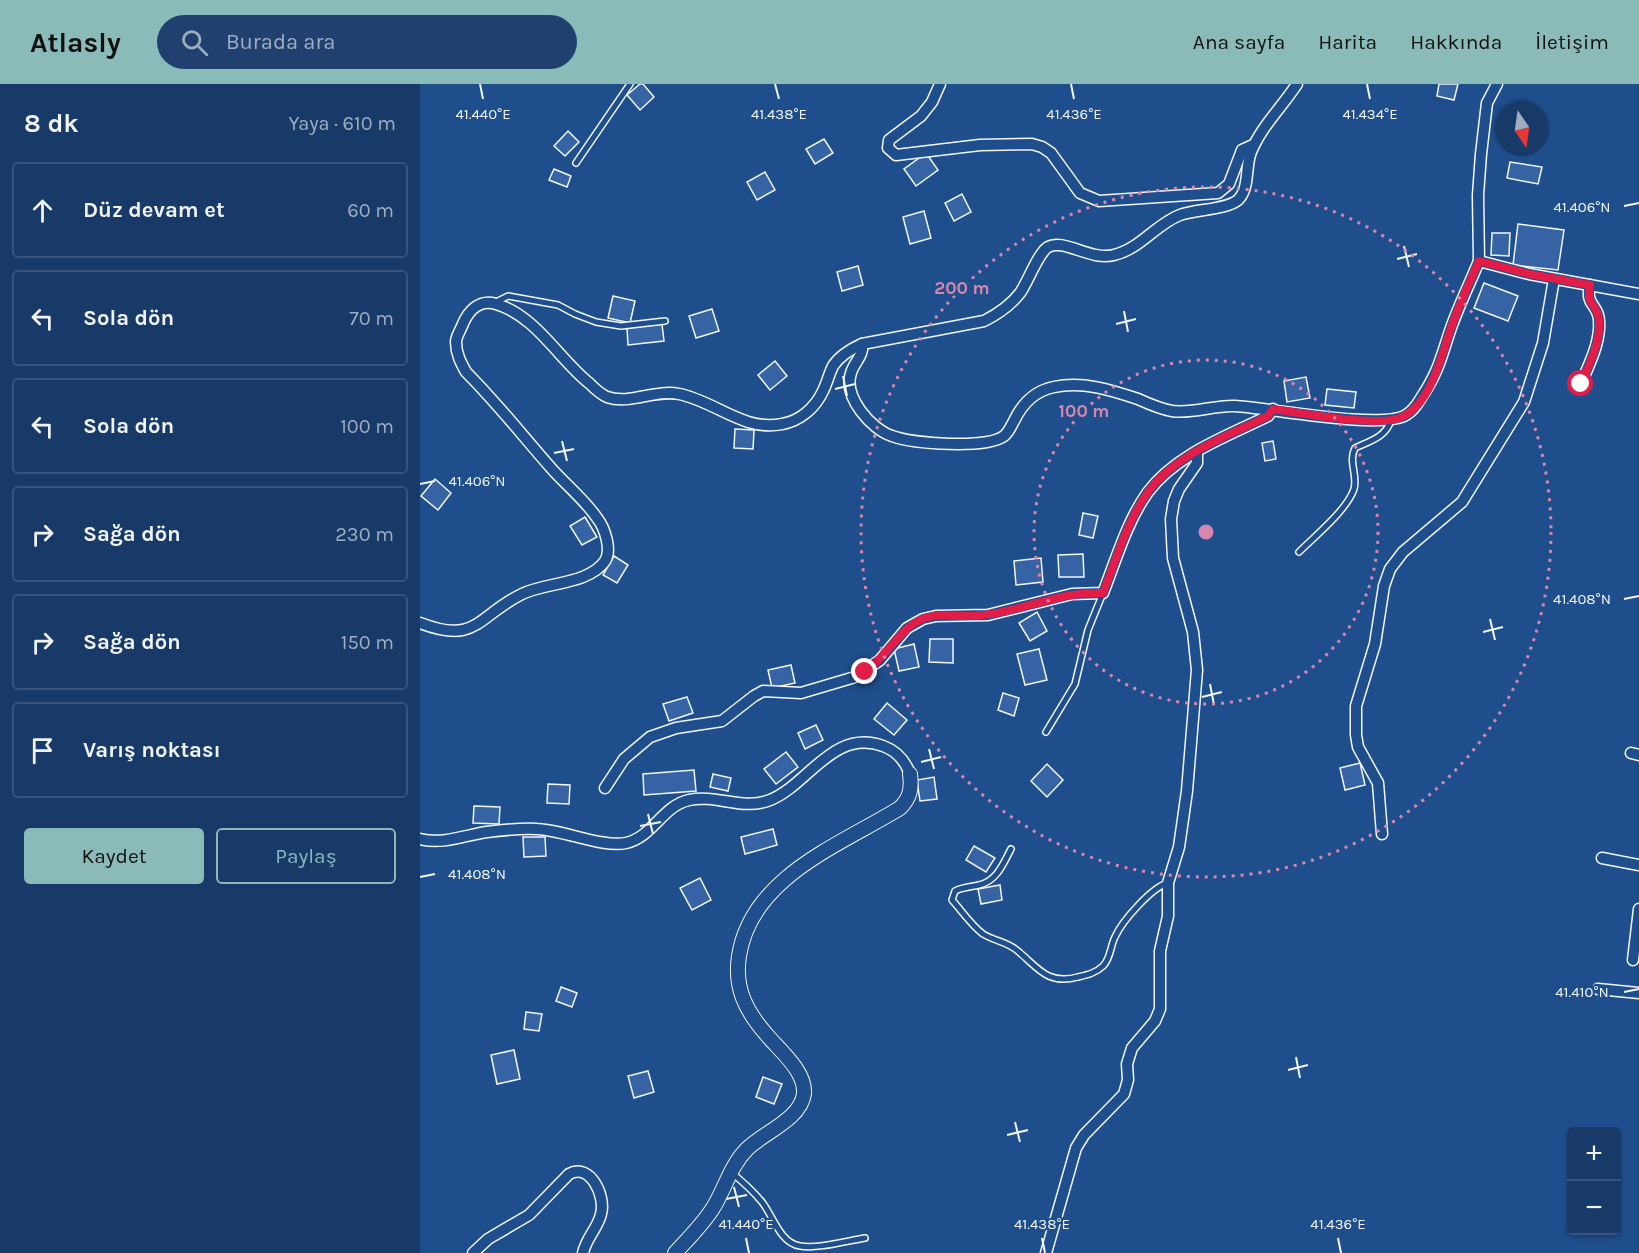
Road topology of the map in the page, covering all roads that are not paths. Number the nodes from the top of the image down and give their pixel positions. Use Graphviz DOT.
graph roads {
  1 [pos="630,84"];
  2 [pos="940,84"];
  3 [pos="1297,84"];
  4 [pos="1497,84"];
  5 [pos="1253,146"];
  6 [pos="576,163"];
  7 [pos="1479,261"];
  8 [pos="1554,279"];
  9 [pos="1590,285"];
  10 [pos="1639,294"];
  11 [pos="494,303"];
  12 [pos="665,321"];
  13 [pos="862,344"];
  14 [pos="1581,384"];
  15 [pos="1273,409"];
  16 [pos="1391,420"];
  17 [pos="1197,453"];
  18 [pos="1299,552"];
  19 [pos="1103,593"];
  20 [pos="420,623"];
  21 [pos="1046,732"];
  22 [pos="910,774"];
  23 [pos="605,788"];
  24 [pos="1382,834"];
  25 [pos="420,839"];
  26 [pos="1011,849"];
  27 [pos="1602,858"];
  28 [pos="1639,865"];
  29 [pos="1168,882"];
  30 [pos="1639,909"];
  31 [pos="1633,960"];
  32 [pos="1598,989"];
  33 [pos="1639,993"];
  34 [pos="731,1172"];
  35 [pos="865,1238"];
  36 [pos="473,1253"];
  37 [pos="583,1253"];
  38 [pos="675,1253"];
  39 [pos="1046,1253"];
  1 -- 6 [label="lane"];
  2 -- 5 [label="street"];
  3 -- 5 [label="street"];
  4 -- 7 [label="street"];
  5 -- 13 [label="street"];
  7 -- 8 [label="street"];
  7 -- 16 [label="street"];
  8 -- 9 [label="street"];
  8 -- 24 [label="street"];
  9 -- 10 [label="street"];
  9 -- 14 [label="street"];
  11 -- 12 [label="lane"];
  11 -- 13 [label="street"];
  11 -- 20 [label="street"];
  13 -- 15 [label="street"];
  15 -- 16 [label="street"];
  15 -- 17 [label="street"];
  16 -- 18 [label="lane"];
  17 -- 19 [label="street"];
  17 -- 29 [label="street"];
  19 -- 21 [label="lane"];
  19 -- 23 [label="street"];
  22 -- 25 [label="street"];
  22 -- 34 [label="street"];
  26 -- 29 [label="lane"];
  27 -- 28 [label="street"];
  29 -- 39 [label="street"];
  30 -- 31 [label="street"];
  32 -- 33 [label="street"];
  34 -- 35 [label="lane"];
  34 -- 38 [label="street"];
  36 -- 37 [label="street"];
}
